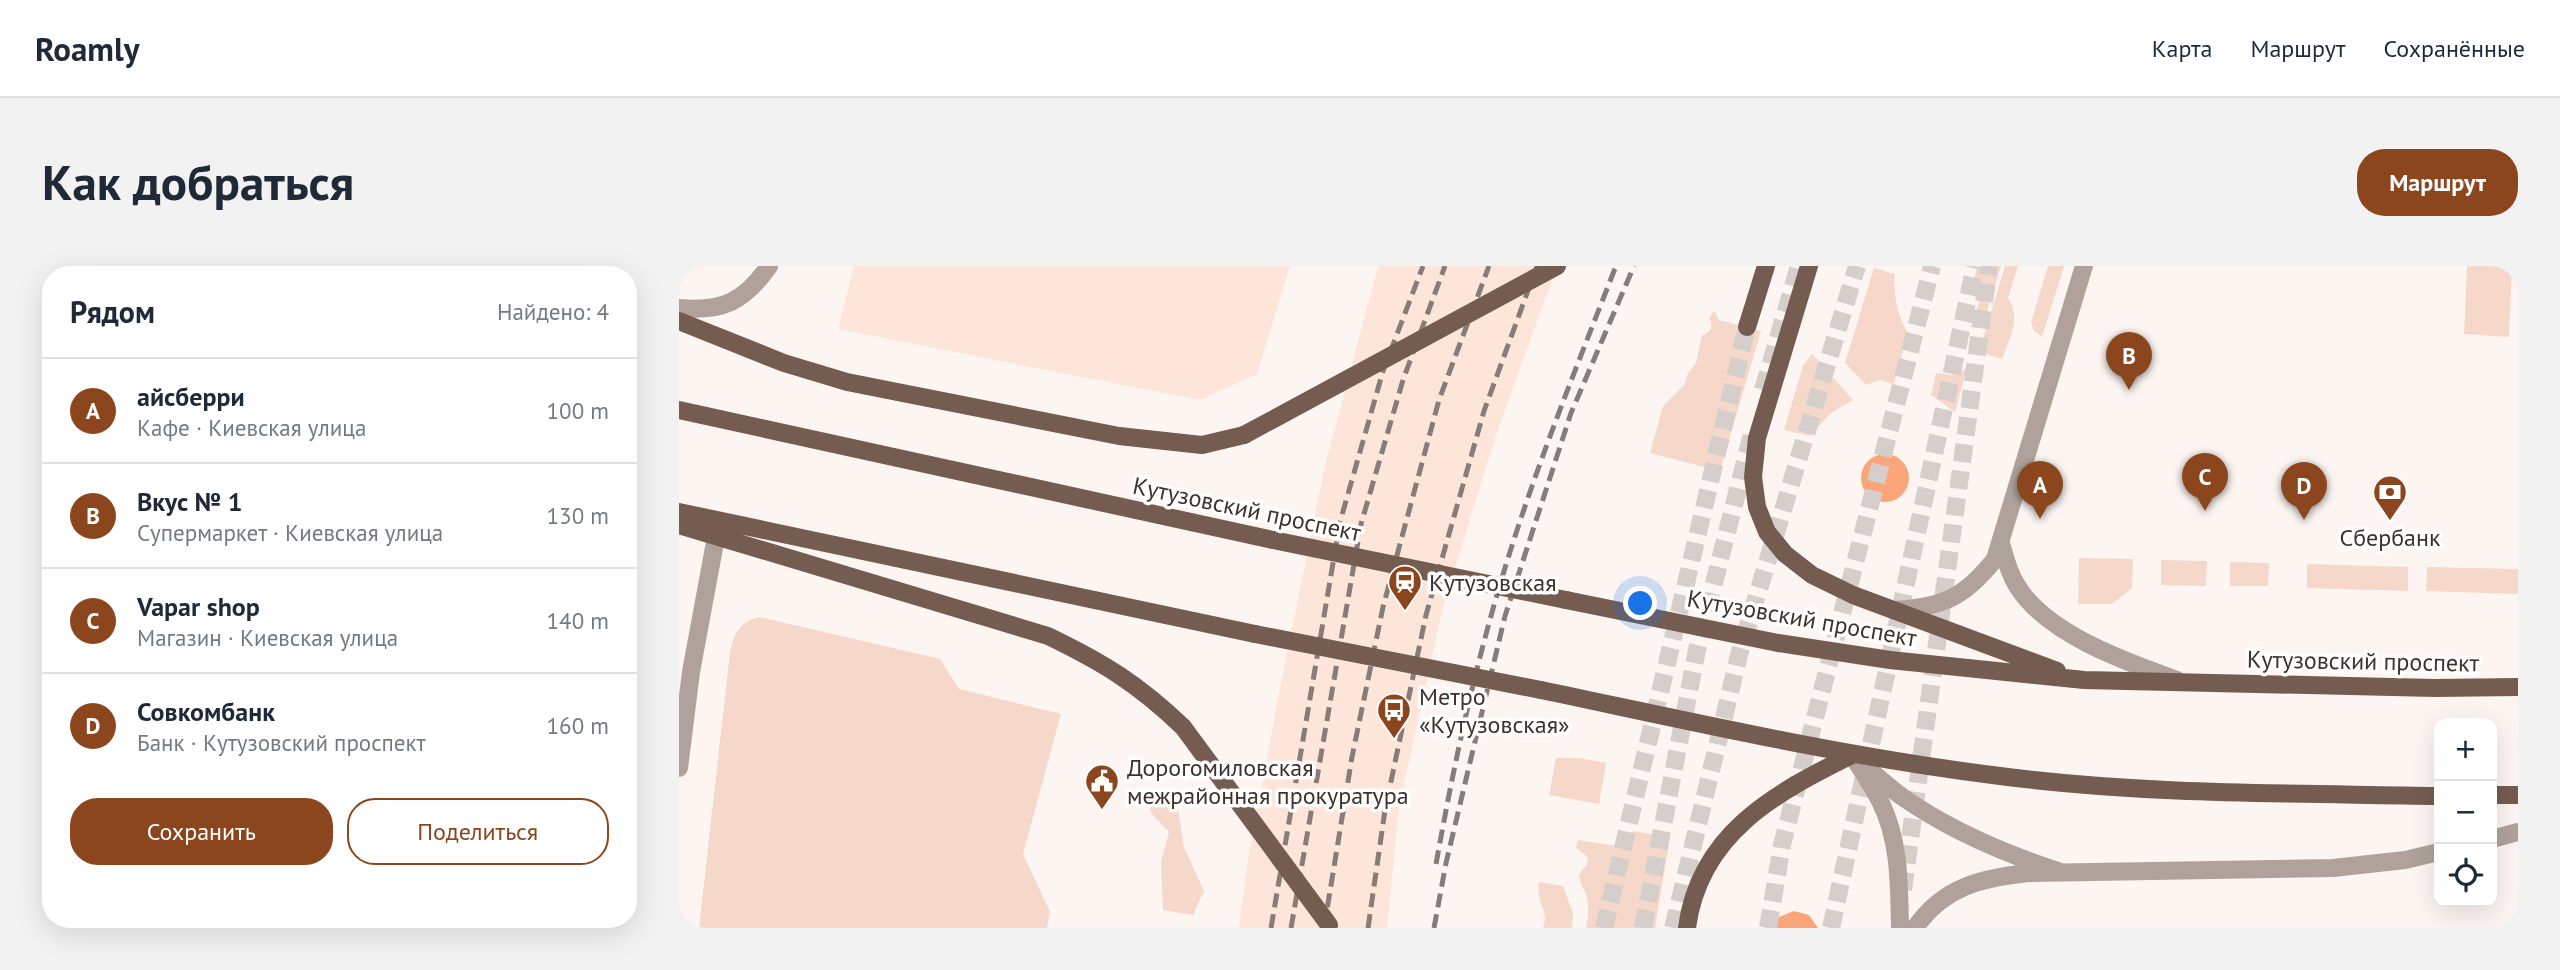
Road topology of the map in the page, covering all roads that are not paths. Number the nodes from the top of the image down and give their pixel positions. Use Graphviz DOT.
graph roads {
  1 [pos="769,266"];
  2 [pos="1557,266"];
  3 [pos="1766,266"];
  4 [pos="1809,266"];
  5 [pos="2084,266"];
  6 [pos="679,307"];
  7 [pos="679,321"];
  8 [pos="1747,327"];
  9 [pos="679,410"];
  10 [pos="679,512"];
  11 [pos="679,525"];
  12 [pos="716,537"];
  13 [pos="2001,543"];
  14 [pos="1894,610"];
  15 [pos="687,641"];
  16 [pos="2084,680"];
  17 [pos="2183,682"];
  18 [pos="2518,687"];
  19 [pos="1852,755"];
  20 [pos="679,768"];
  21 [pos="2497,795"];
  22 [pos="2518,795"];
  23 [pos="2434,796"];
  24 [pos="2518,832"];
  25 [pos="2497,838"];
  26 [pos="2434,853"];
  27 [pos="2066,873"];
  28 [pos="1331,927"];
  29 [pos="1687,928"];
  30 [pos="1900,928"];
  31 [pos="1915,928"];
  1 -- 6 [label="street"];
  2 -- 7 [label="main road, bridge"];
  3 -- 8 [label="main road"];
  4 -- 14 [label="main road"];
  5 -- 13 [label="street"];
  9 -- 16 [label="main road, Кутузовский проспект, bridge"];
  10 -- 19 [label="main road, bridge"];
  11 -- 12 [label="main road"];
  12 -- 15 [label="street"];
  12 -- 28 [label="main road, bridge"];
  13 -- 14 [label="street"];
  13 -- 17 [label="street"];
  14 -- 16 [label="main road"];
  15 -- 20 [label="street"];
  16 -- 17 [label="main road, Кутузовский проспект"];
  17 -- 18 [label="main road, Кутузовский проспект"];
  19 -- 23 [label="main road"];
  19 -- 27 [label="street"];
  19 -- 29 [label="main road"];
  19 -- 30 [label="street"];
  21 -- 22 [label="main road"];
  24 -- 25 [label="street"];
  26 -- 27 [label="street"];
  27 -- 31 [label="street"];
}
